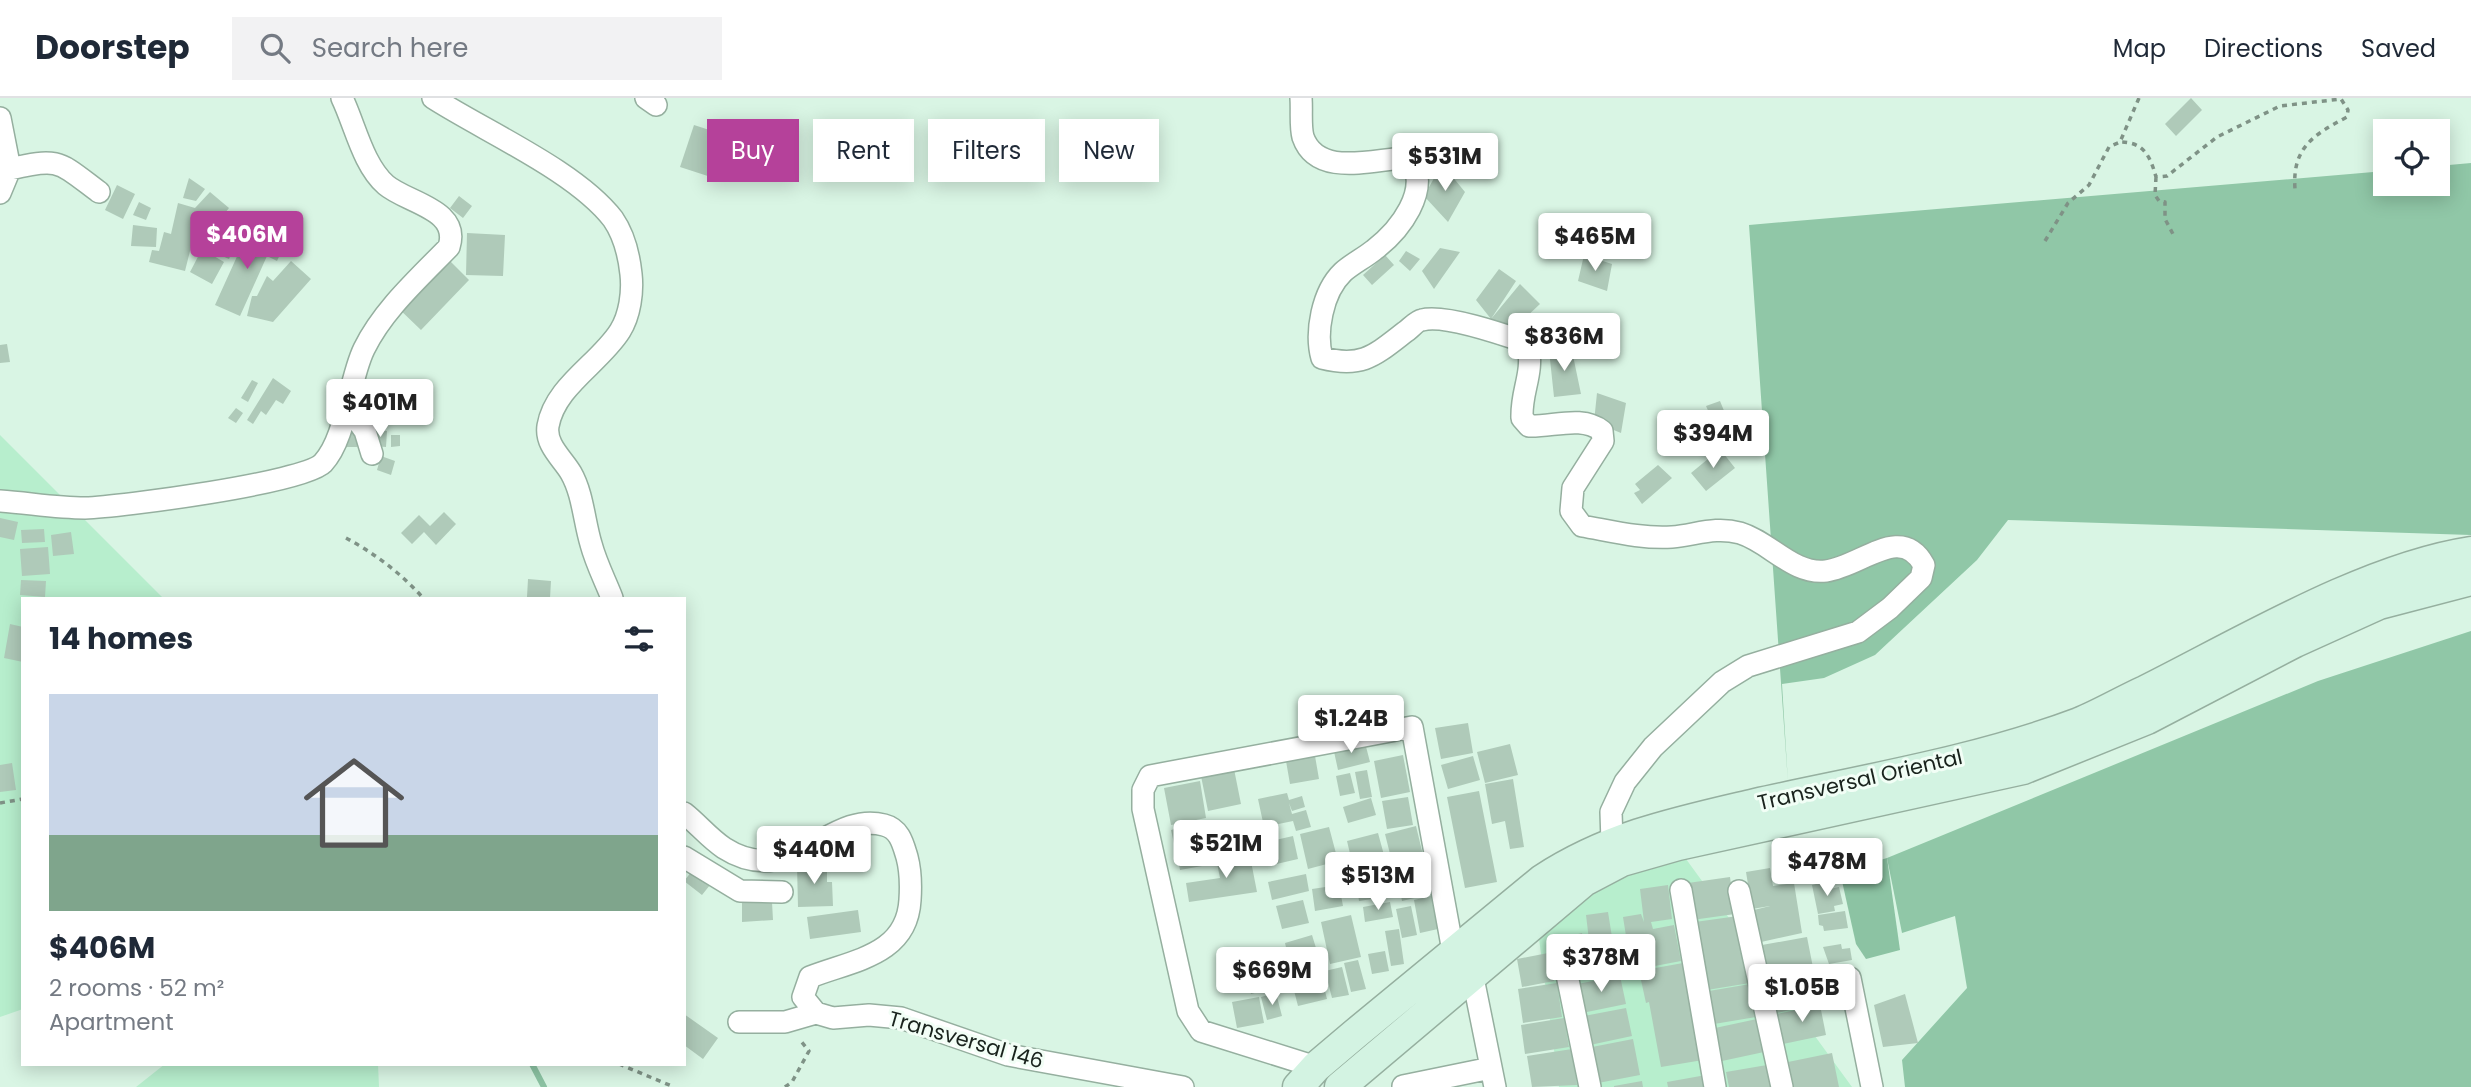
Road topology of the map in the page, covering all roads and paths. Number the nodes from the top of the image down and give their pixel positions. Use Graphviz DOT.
graph roads {
  1 [pos="342,98"];
  2 [pos="1301,98"];
  3 [pos="2139,98"];
  4 [pos="441,100"];
  5 [pos="0,118"];
  6 [pos="2120,142"];
  7 [pos="10,169"];
  8 [pos="2156,177"];
  9 [pos="2295,189"];
  10 [pos="99,192"];
  11 [pos="0,193"];
  12 [pos="2173,234"];
  13 [pos="2045,241"];
  14 [pos="346,404"];
  15 [pos="372,454"];
  16 [pos="0,501"];
  17 [pos="346,538"];
  18 [pos="2471,552"];
  19 [pos="2471,580"];
  20 [pos="422,597"];
  21 [pos="612,597"];
  22 [pos="21,799"];
  23 [pos="0,803"];
  24 [pos="686,815"];
  25 [pos="1612,842"];
  26 [pos="686,858"];
  27 [pos="1681,890"];
  28 [pos="1739,891"];
  29 [pos="782,892"];
  30 [pos="1453,951"];
  31 [pos="1566,970"];
  32 [pos="1472,973"];
  33 [pos="1850,978"];
  34 [pos="816,1013"];
  35 [pos="739,1022"];
  36 [pos="785,1022"];
  37 [pos="624,1066"];
  38 [pos="1085,1071"];
  39 [pos="1307,1077"];
  40 [pos="1493,1077"];
  41 [pos="1403,1086"];
  42 [pos="674,1087"];
  43 [pos="785,1087"];
  44 [pos="1070,1087"];
  45 [pos="1183,1087"];
  46 [pos="1340,1087"];
  47 [pos="1590,1087"];
  48 [pos="1715,1087"];
  49 [pos="1782,1087"];
  50 [pos="1872,1087"];
  1 -- 14 [label="street"];
  2 -- 25 [label="street"];
  3 -- 6 [label="path"];
  4 -- 21 [label="street"];
  5 -- 7 [label="street"];
  6 -- 8 [label="path"];
  6 -- 13 [label="path"];
  7 -- 10 [label="street"];
  7 -- 11 [label="street"];
  8 -- 9 [label="path"];
  8 -- 12 [label="path"];
  14 -- 15 [label="street"];
  14 -- 16 [label="street"];
  17 -- 20 [label="path"];
  18 -- 25 [label="main road, Transversal Oriental"];
  19 -- 32 [label="main road, Transversal Oriental"];
  22 -- 23 [label="path"];
  24 -- 34 [label="street"];
  25 -- 30 [label="main road, Transversal Oriental"];
  26 -- 29 [label="street"];
  27 -- 48 [label="street"];
  28 -- 49 [label="street"];
  30 -- 39 [label="main road, Transversal Oriental"];
  30 -- 39 [label="street"];
  31 -- 47 [label="street"];
  32 -- 40 [label="street"];
  32 -- 46 [label="main road, Transversal Oriental"];
  33 -- 50 [label="street"];
  34 -- 36 [label="street"];
  34 -- 38 [label="street, Transversal 146"];
  35 -- 36 [label="street"];
  36 -- 43 [label="path"];
  37 -- 42 [label="path"];
  38 -- 44 [label="street"];
  38 -- 45 [label="street, Transversal 146"];
  40 -- 41 [label="street"];
}
